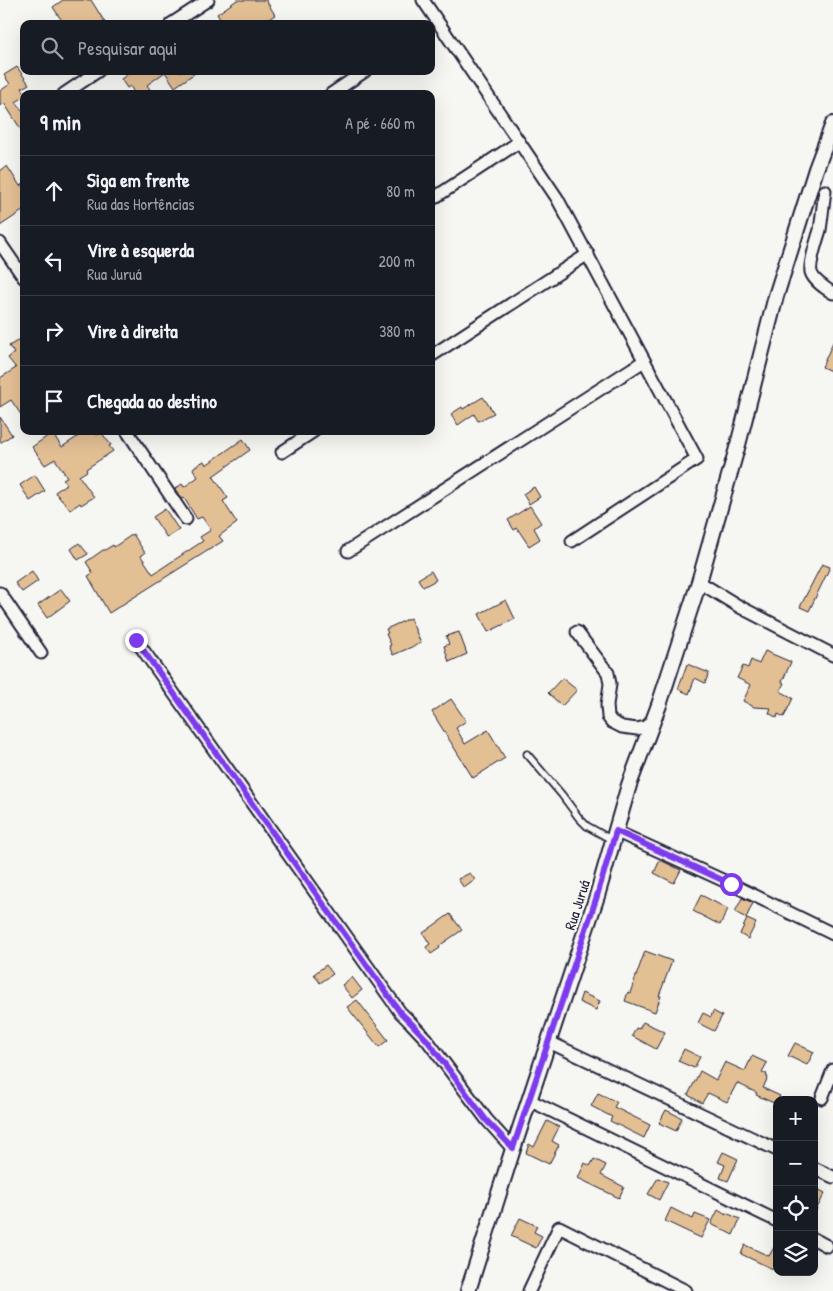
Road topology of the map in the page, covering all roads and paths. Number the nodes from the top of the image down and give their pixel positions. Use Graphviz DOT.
graph roads {
  1 [pos="208,0"];
  2 [pos="423,0"];
  3 [pos="177,20"];
  4 [pos="433,20"];
  5 [pos="435,25"];
  6 [pos="92,75"];
  7 [pos="359,75"];
  8 [pos="70,90"];
  9 [pos="337,90"];
  10 [pos="833,124"];
  11 [pos="519,142"];
  12 [pos="812,183"];
  13 [pos="829,193"];
  14 [pos="435,197"];
  15 [pos="0,243"];
  16 [pos="588,254"];
  17 [pos="20,272"];
  18 [pos="833,293"];
  19 [pos="435,353"];
  20 [pos="644,361"];
  21 [pos="130,435"];
  22 [pos="308,435"];
  23 [pos="282,452"];
  24 [pos="186,519"];
  25 [pos="572,541"];
  26 [pos="348,551"];
  27 [pos="699,582"];
  28 [pos="0,593"];
  29 [pos="577,632"];
  30 [pos="136,640"];
  31 [pos="41,653"];
  32 [pos="833,654"];
  33 [pos="652,722"];
  34 [pos="527,754"];
  35 [pos="614,836"];
  36 [pos="833,934"];
  37 [pos="549,1042"];
  38 [pos="833,1070"];
  39 [pos="822,1098"];
  40 [pos="529,1100"];
  41 [pos="513,1148"];
  42 [pos="773,1148"];
  43 [pos="818,1170"];
  44 [pos="833,1177"];
  45 [pos="773,1219"];
  46 [pos="818,1241"];
  47 [pos="827,1246"];
  48 [pos="468,1291"];
  49 [pos="529,1291"];
  50 [pos="686,1291"];
  1 -- 3 [label="street"];
  2 -- 4 [label="street"];
  5 -- 11 [label="street"];
  6 -- 8 [label="street"];
  7 -- 9 [label="street"];
  10 -- 12 [label="street, Rua Juruá"];
  11 -- 14 [label="street"];
  11 -- 16 [label="street"];
  12 -- 13 [label="street"];
  12 -- 27 [label="street, Rua Juruá"];
  13 -- 18 [label="street"];
  15 -- 17 [label="street"];
  16 -- 19 [label="street"];
  16 -- 20 [label="street"];
  20 -- 25 [label="street"];
  20 -- 26 [label="street"];
  21 -- 24 [label="street"];
  22 -- 23 [label="street"];
  27 -- 32 [label="street"];
  27 -- 33 [label="street, Rua Juruá"];
  28 -- 31 [label="street"];
  29 -- 33 [label="street"];
  30 -- 41 [label="street"];
  33 -- 35 [label="street, Rua Juruá"];
  34 -- 35 [label="lane"];
  35 -- 36 [label="street"];
  35 -- 37 [label="street, Rua Juruá"];
  37 -- 40 [label="street, Rua Juruá"];
  37 -- 42 [label="street"];
  38 -- 39 [label="street"];
  40 -- 41 [label="street, Rua Juruá"];
  40 -- 45 [label="street"];
  41 -- 48 [label="street, Rua Juruá"];
  43 -- 44 [label="street"];
  46 -- 47 [label="street"];
  49 -- 50 [label="street"];
}
